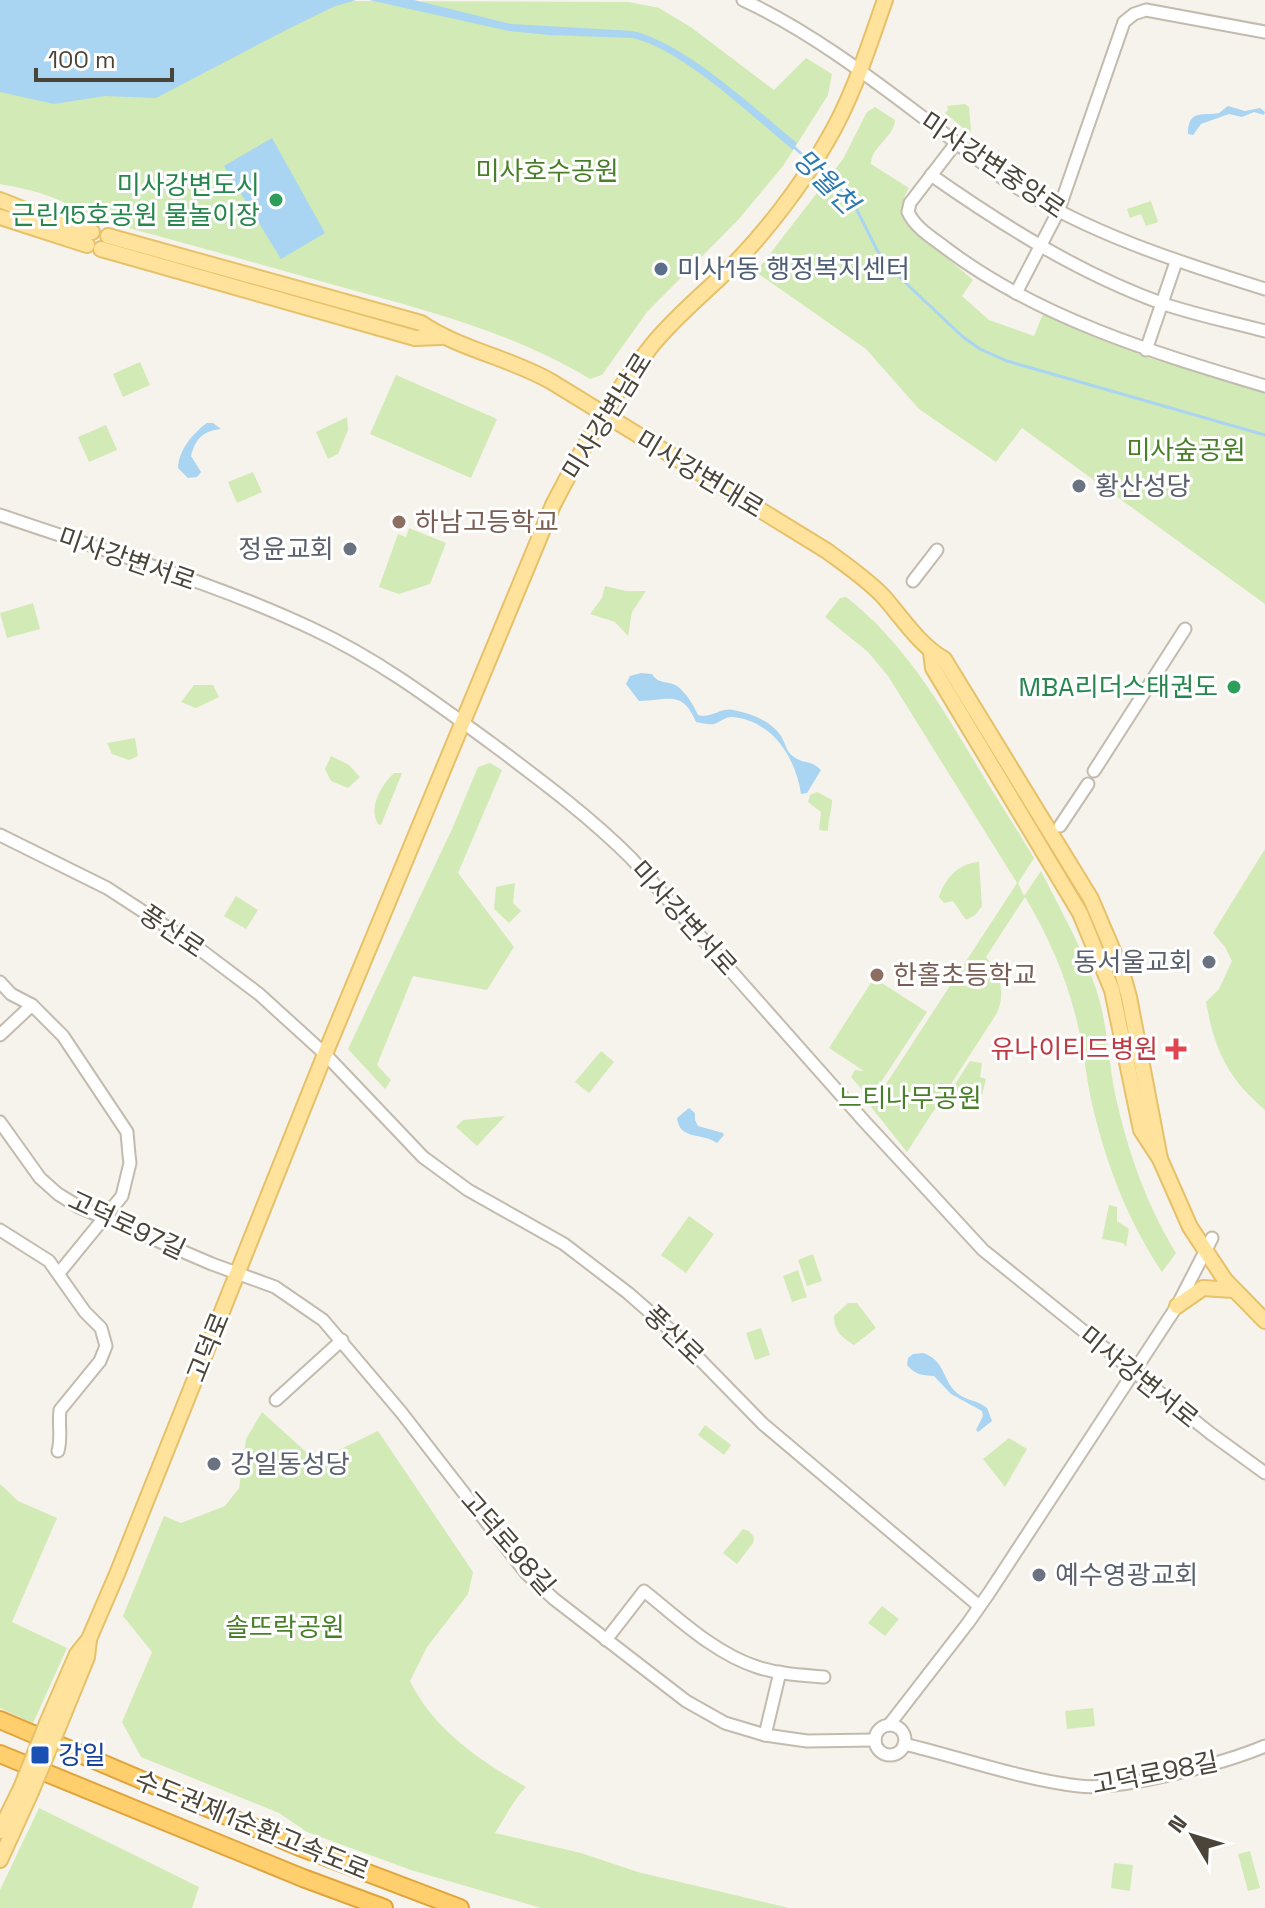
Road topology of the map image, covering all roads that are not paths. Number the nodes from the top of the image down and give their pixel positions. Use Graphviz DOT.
graph roads {
  1 [pos="743,0"];
  2 [pos="885,0"];
  3 [pos="1265,32"];
  4 [pos="859,71"];
  5 [pos="956,143"];
  6 [pos="931,175"];
  7 [pos="0,200"];
  8 [pos="1058,212"];
  9 [pos="0,217"];
  10 [pos="97,240"];
  11 [pos="1040,247"];
  12 [pos="1176,262"];
  13 [pos="1265,289"];
  14 [pos="1016,293"];
  15 [pos="1161,303"];
  16 [pos="1265,331"];
  17 [pos="1146,350"];
  18 [pos="1265,386"];
  19 [pos="603,415"];
  20 [pos="0,515"];
  21 [pos="937,550"];
  22 [pos="913,581"];
  23 [pos="1185,629"];
  24 [pos="463,723"];
  25 [pos="1094,771"];
  26 [pos="1088,784"];
  27 [pos="1060,826"];
  28 [pos="0,835"];
  29 [pos="0,982"];
  30 [pos="32,1005"];
  31 [pos="0,1035"];
  32 [pos="325,1054"];
  33 [pos="0,1122"];
  34 [pos="103,1219"];
  35 [pos="0,1230"];
  36 [pos="1209,1244"];
  37 [pos="59,1273"];
  38 [pos="238,1273"];
  39 [pos="1233,1290"];
  40 [pos="1177,1306"];
  41 [pos="1265,1321"];
  42 [pos="342,1340"];
  43 [pos="1133,1372"];
  44 [pos="276,1400"];
  45 [pos="58,1451"];
  46 [pos="1265,1473"];
  47 [pos="979,1606"];
  48 [pos="606,1640"];
  49 [pos="780,1672"];
  50 [pos="824,1677"];
  51 [pos="0,1720"];
  52 [pos="889,1725"];
  53 [pos="765,1735"];
  54 [pos="875,1740"];
  55 [pos="904,1744"];
  56 [pos="1265,1746"];
  57 [pos="0,1754"];
  58 [pos="26,1790"];
  59 [pos="0,1831"];
  60 [pos="0,1860"];
  61 [pos="384,1908"];
  62 [pos="460,1908"];
  1 -- 4 [label="street, 미사강변중앙로"];
  2 -- 4 [label="main road, 미사강변남로"];
  3 -- 8 [label="street"];
  4 -- 5 [label="street, 미사강변중앙로"];
  4 -- 19 [label="main road, 미사강변남로"];
  5 -- 6 [label="street"];
  5 -- 8 [label="street, 미사강변중앙로"];
  6 -- 11 [label="street"];
  6 -- 14 [label="street"];
  7 -- 10 [label="main road, 미사강변대로"];
  8 -- 11 [label="street"];
  8 -- 12 [label="street, 미사강변중앙로"];
  9 -- 10 [label="main road, 미사강변대로"];
  10 -- 19 [label="main road, 미사강변대로"];
  11 -- 14 [label="street"];
  11 -- 15 [label="street"];
  12 -- 13 [label="street, 미사강변중앙로"];
  12 -- 15 [label="street"];
  14 -- 17 [label="street"];
  15 -- 16 [label="street"];
  15 -- 17 [label="street"];
  17 -- 18 [label="street"];
  19 -- 24 [label="main road, 미사강변남로"];
  19 -- 36 [label="main road, 미사강변대로"];
  20 -- 24 [label="street, 미사강변서로"];
  21 -- 22 [label="street"];
  23 -- 25 [label="street"];
  24 -- 32 [label="main road, 미사강변남로"];
  24 -- 43 [label="street, 미사강변서로"];
  26 -- 27 [label="street"];
  28 -- 32 [label="street, 풍산로"];
  29 -- 30 [label="street"];
  30 -- 31 [label="street"];
  30 -- 34 [label="street"];
  32 -- 38 [label="main road, 고덕로"];
  32 -- 47 [label="street, 풍산로"];
  33 -- 34 [label="street, 고덕로97길"];
  34 -- 37 [label="street"];
  34 -- 38 [label="street, 고덕로97길"];
  35 -- 37 [label="street"];
  36 -- 39 [label="main road, 미사강변대로"];
  36 -- 40 [label="street"];
  37 -- 45 [label="street"];
  38 -- 42 [label="street, 고덕로98길"];
  38 -- 58 [label="main road, 고덕로, bridge"];
  39 -- 40 [label="main road"];
  39 -- 41 [label="main road, 미사강변대로"];
  40 -- 43 [label="street"];
  42 -- 44 [label="street"];
  42 -- 48 [label="street, 고덕로98길"];
  43 -- 46 [label="street, 미사강변서로"];
  43 -- 47 [label="street"];
  47 -- 52 [label="street"];
  48 -- 49 [label="street"];
  48 -- 53 [label="street, 고덕로98길"];
  49 -- 50 [label="street"];
  49 -- 53 [label="street"];
  51 -- 62 [label="highway, 수도권제1순환고속도로"];
  52 -- 54 [label="street"];
  52 -- 55 [label="street"];
  53 -- 54 [label="street, 고덕로98길"];
  54 -- 55 [label="street"];
  55 -- 56 [label="street, 고덕로98길"];
  57 -- 61 [label="highway, 수도권제1순환고속도로"];
  58 -- 59 [label="main road, 고덕로"];
  58 -- 60 [label="main road, 고덕로"];
}
